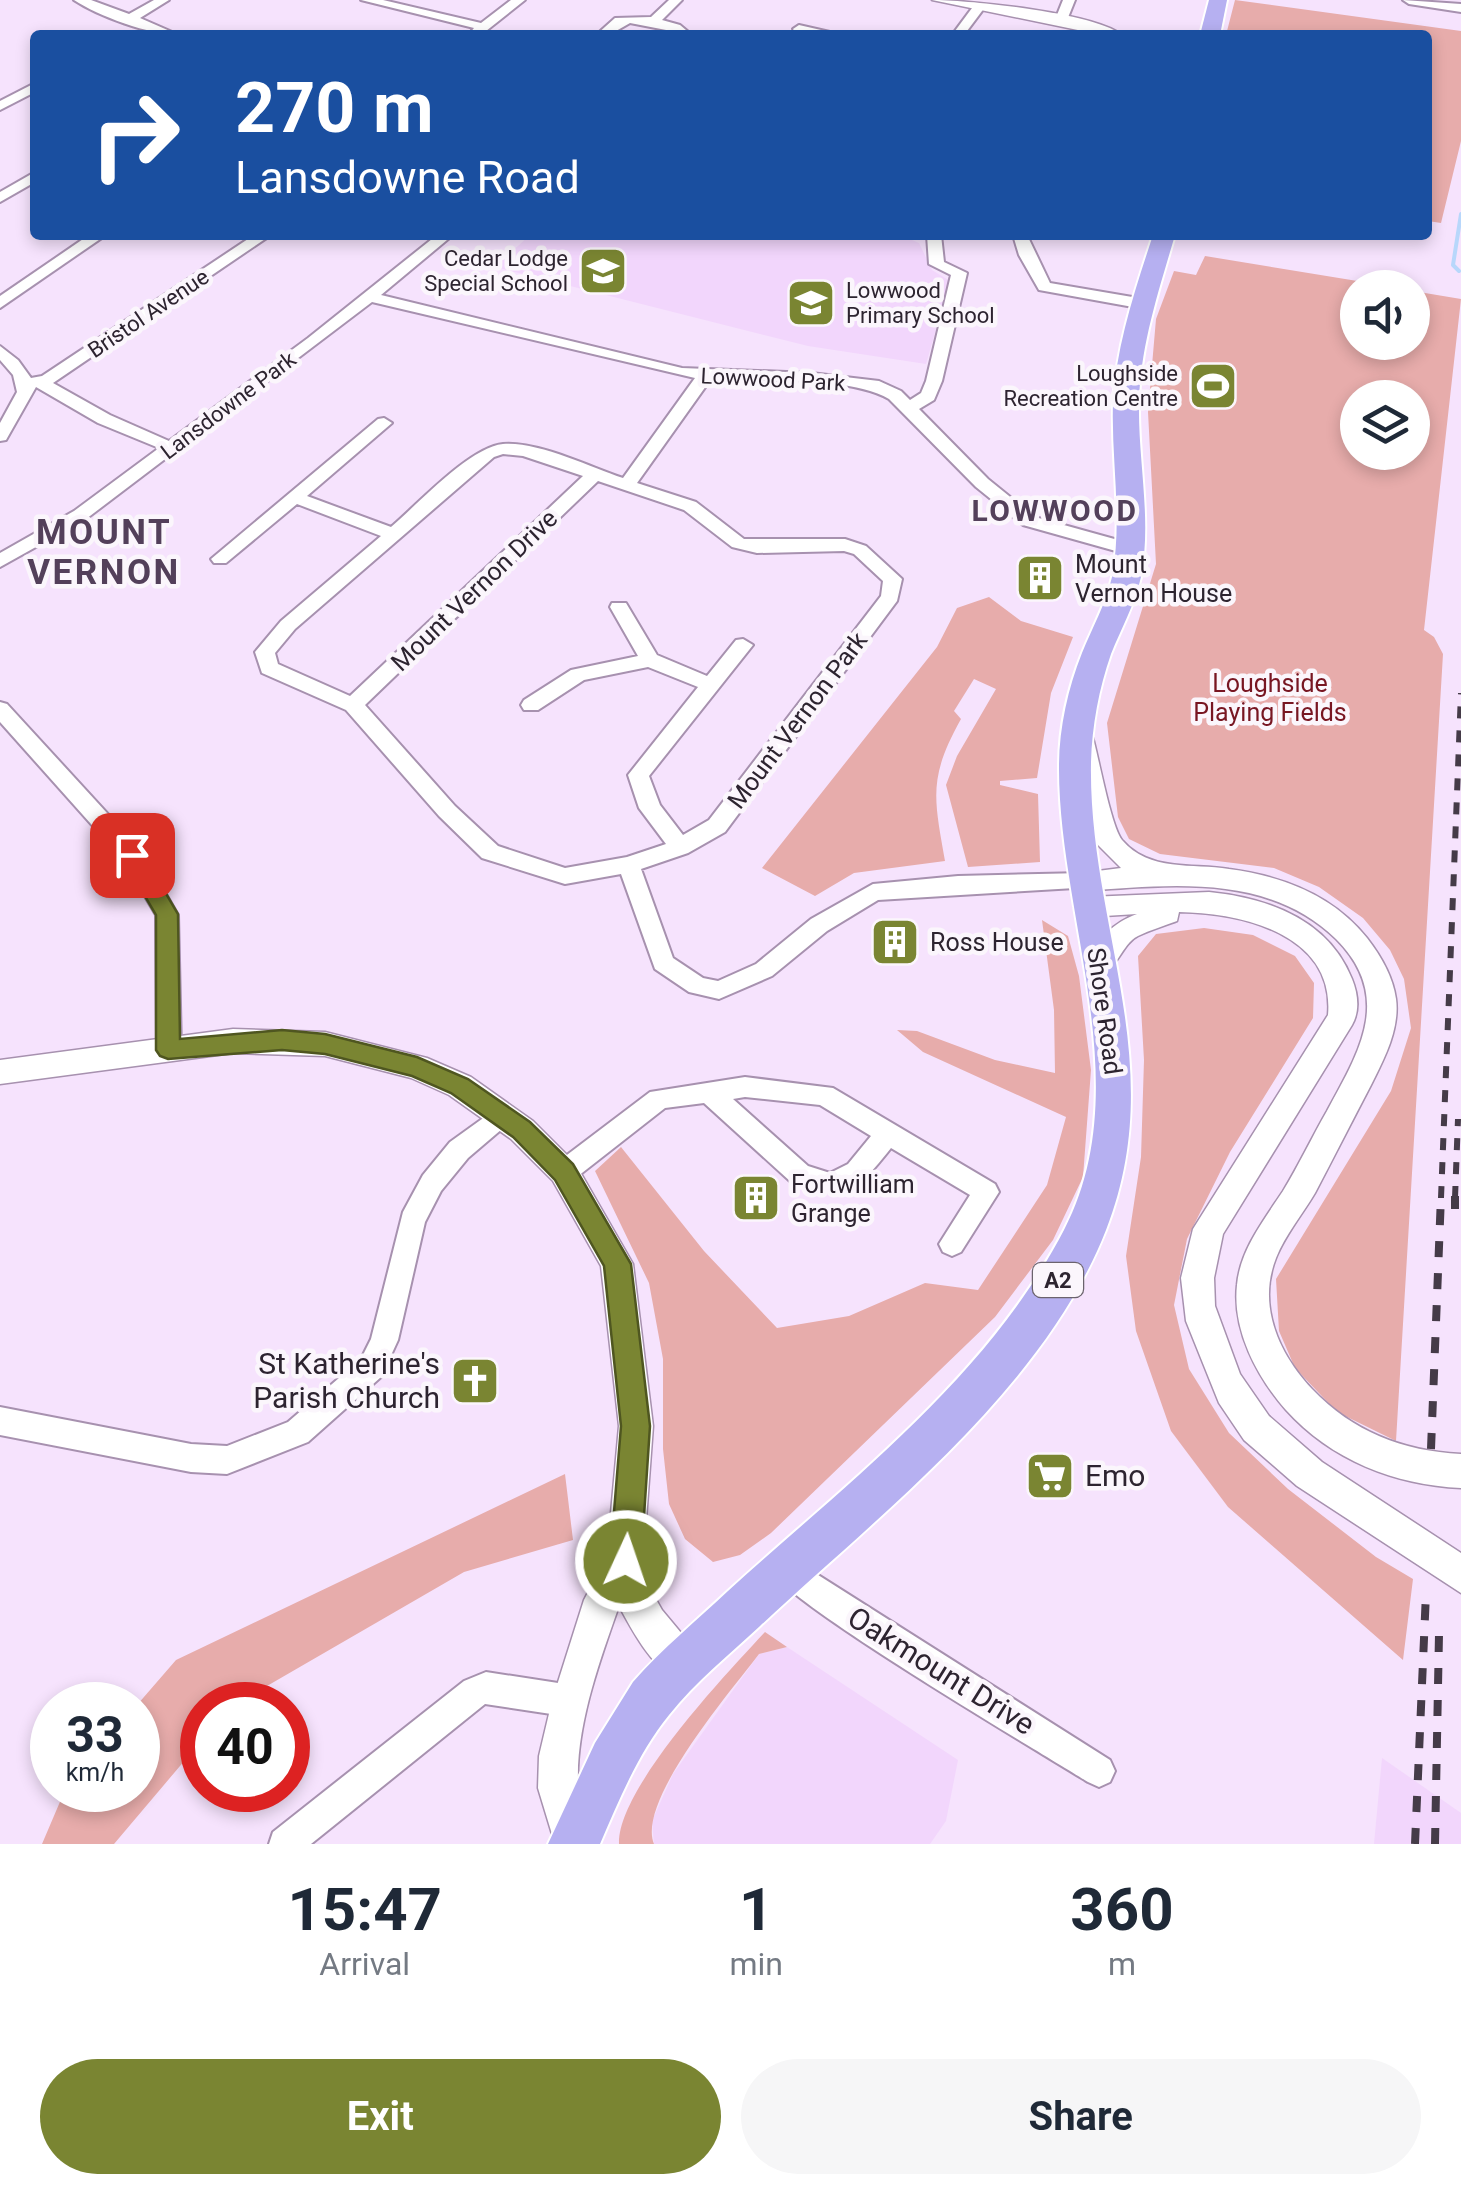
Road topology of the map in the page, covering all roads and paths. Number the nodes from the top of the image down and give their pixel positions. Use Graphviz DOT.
graph roads {
  1 [pos="80,0"];
  2 [pos="162,0"];
  3 [pos="368,0"];
  4 [pos="519,0"];
  5 [pos="940,0"];
  6 [pos="1069,0"];
  7 [pos="1218,0"];
  8 [pos="1409,0"];
  9 [pos="674,2"];
  10 [pos="979,7"];
  11 [pos="1461,8"];
  12 [pos="128,20"];
  13 [pos="1061,20"];
  14 [pos="652,23"];
  15 [pos="149,26"];
  16 [pos="799,28"];
  17 [pos="142,30"];
  18 [pos="160,30"];
  19 [pos="474,30"];
  20 [pos="479,30"];
  21 [pos="608,30"];
  22 [pos="682,30"];
  23 [pos="810,30"];
  24 [pos="962,30"];
  25 [pos="1103,30"];
  26 [pos="1211,30"];
  27 [pos="30,91"];
  28 [pos="0,106"];
  29 [pos="30,179"];
  30 [pos="0,198"];
  31 [pos="93,240"];
  32 [pos="257,240"];
  33 [pos="440,240"];
  34 [pos="935,240"];
  35 [pos="1022,240"];
  36 [pos="1163,240"];
  37 [pos="369,296"];
  38 [pos="0,304"];
  39 [pos="1144,304"];
  40 [pos="0,351"];
  41 [pos="705,376"];
  42 [pos="33,383"];
  43 [pos="908,409"];
  44 [pos="384,423"];
  45 [pos="0,436"];
  46 [pos="172,448"];
  47 [pos="596,474"];
  48 [pos="628,483"];
  49 [pos="295,497"];
  50 [pos="390,534"];
  51 [pos="1130,549"];
  52 [pos="220,559"];
  53 [pos="0,561"];
  54 [pos="618,607"];
  55 [pos="744,645"];
  56 [pos="650,660"];
  57 [pos="711,685"];
  58 [pos="353,705"];
  59 [pos="531,705"];
  60 [pos="0,708"];
  61 [pos="1078,727"];
  62 [pos="680,847"];
  63 [pos="629,865"];
  64 [pos="1178,890"];
  65 [pos="1086,894"];
  66 [pos="1100,962"];
  67 [pos="168,1050"];
  68 [pos="0,1072"];
  69 [pos="709,1092"];
  70 [pos="500,1116"];
  71 [pos="888,1134"];
  72 [pos="564,1172"];
  73 [pos="952,1244"];
  74 [pos="1,1425"];
  75 [pos="1461,1471"];
  76 [pos="626,1561"];
  77 [pos="786,1568"];
  78 [pos="1461,1575"];
  79 [pos="684,1665"];
  80 [pos="571,1701"];
  81 [pos="1099,1770"];
  82 [pos="285,1844"];
  83 [pos="574,1844"];
  1 -- 12 [label="street"];
  2 -- 12 [label="street"];
  3 -- 19 [label="street"];
  4 -- 20 [label="street"];
  5 -- 10 [label="street"];
  6 -- 13 [label="street"];
  7 -- 26 [label="main road"];
  8 -- 11 [label="street"];
  9 -- 14 [label="street"];
  10 -- 13 [label="street"];
  10 -- 24 [label="street"];
  12 -- 15 [label="street"];
  13 -- 25 [label="street"];
  14 -- 21 [label="street"];
  14 -- 22 [label="street"];
  15 -- 17 [label="street"];
  15 -- 18 [label="street"];
  16 -- 23 [label="street"];
  27 -- 28 [label="street"];
  29 -- 30 [label="street"];
  31 -- 38 [label="street"];
  32 -- 42 [label="street, Bristol Avenue"];
  33 -- 37 [label="street, Lansdowne Park"];
  34 -- 43 [label="street"];
  35 -- 39 [label="street"];
  36 -- 39 [label="main road, Shore Road / A2"];
  37 -- 41 [label="street, Lowwood Park"];
  37 -- 46 [label="street, Lansdowne Park"];
  39 -- 51 [label="main road, Shore Road / A2"];
  40 -- 42 [label="street"];
  41 -- 43 [label="street, Lowwood Park"];
  41 -- 48 [label="street"];
  42 -- 45 [label="street"];
  42 -- 46 [label="street"];
  43 -- 51 [label="street, Lowwood Park"];
  44 -- 49 [label="street"];
  46 -- 53 [label="street, Lansdowne Park"];
  47 -- 48 [label="street, Mount Vernon Park"];
  47 -- 50 [label="street, Mount Vernon Park"];
  47 -- 58 [label="street, Mount Vernon Drive"];
  48 -- 62 [label="street, Mount Vernon Park"];
  49 -- 50 [label="street"];
  49 -- 52 [label="street"];
  50 -- 58 [label="street, Mount Vernon Park"];
  51 -- 61 [label="main road, Shore Road / A2"];
  54 -- 56 [label="street"];
  55 -- 57 [label="street"];
  56 -- 57 [label="street"];
  56 -- 59 [label="street"];
  57 -- 62 [label="street"];
  58 -- 63 [label="street, Mount Vernon Park"];
  60 -- 67 [label="street"];
  61 -- 64 [label="street"];
  61 -- 65 [label="main road, Shore Road / A2"];
  62 -- 63 [label="street, Mount Vernon Park"];
  63 -- 65 [label="street"];
  64 -- 65 [label="street"];
  64 -- 66 [label="street"];
  64 -- 75 [label="street"];
  64 -- 78 [label="street"];
  65 -- 66 [label="main road, Shore Road / A2"];
  66 -- 77 [label="main road, Shore Road / A2"];
  67 -- 68 [label="street"];
  67 -- 70 [label="street"];
  69 -- 71 [label="street"];
  69 -- 71 [label="street"];
  69 -- 72 [label="street"];
  70 -- 72 [label="street"];
  70 -- 74 [label="street"];
  71 -- 73 [label="street"];
  72 -- 76 [label="street"];
  76 -- 79 [label="street"];
  76 -- 80 [label="street"];
  77 -- 79 [label="main road, Shore Road / A2"];
  77 -- 81 [label="street, Oakmount Drive"];
  79 -- 83 [label="main road, Shore Road / A2"];
  80 -- 82 [label="street"];
  80 -- 83 [label="street"];
}
